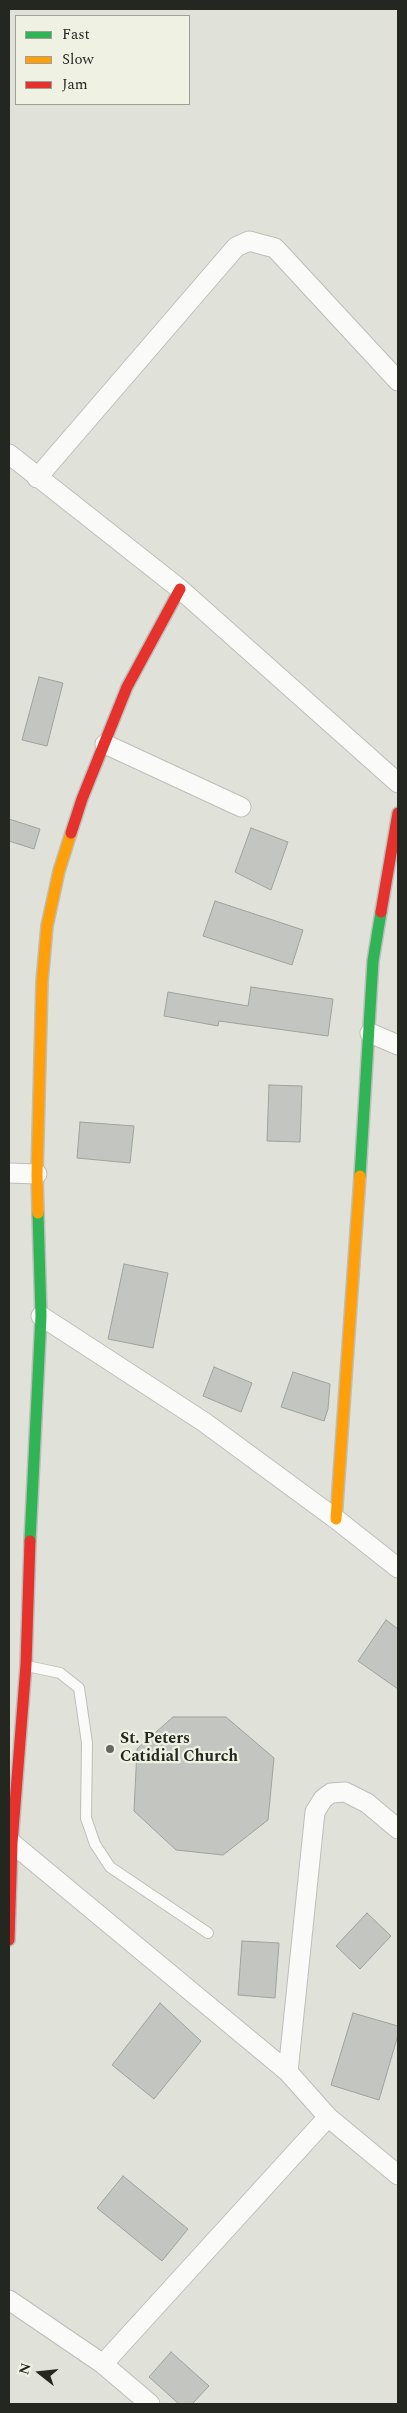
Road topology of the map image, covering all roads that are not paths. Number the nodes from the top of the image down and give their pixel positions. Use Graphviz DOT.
graph roads {
  1 [pos="398,381"];
  2 [pos="9,454"];
  3 [pos="37,478"];
  4 [pos="180,589"];
  5 [pos="104,744"];
  6 [pos="398,783"];
  7 [pos="241,808"];
  8 [pos="398,813"];
  9 [pos="370,1033"];
  10 [pos="398,1045"];
  11 [pos="9,1173"];
  12 [pos="37,1174"];
  13 [pos="41,1316"];
  14 [pos="336,1519"];
  15 [pos="398,1568"];
  16 [pos="17,1626"];
  17 [pos="26,1665"];
  18 [pos="398,1830"];
  19 [pos="12,1842"];
  20 [pos="10,1906"];
  21 [pos="208,1933"];
  22 [pos="9,1940"];
  23 [pos="288,2072"];
  24 [pos="328,2117"];
  25 [pos="398,2175"];
  26 [pos="9,2300"];
  27 [pos="103,2364"];
  28 [pos="150,2404"];
  1 -- 3 [label="street"];
  2 -- 3 [label="street"];
  3 -- 4 [label="street"];
  4 -- 5 [label="street"];
  4 -- 6 [label="street"];
  5 -- 7 [label="street"];
  5 -- 12 [label="street"];
  8 -- 9 [label="street"];
  9 -- 10 [label="street"];
  9 -- 14 [label="street"];
  11 -- 12 [label="street"];
  12 -- 13 [label="street"];
  13 -- 14 [label="street"];
  13 -- 16 [label="street"];
  14 -- 15 [label="street"];
  16 -- 17 [label="street"];
  17 -- 19 [label="street"];
  17 -- 21 [label="lane"];
  18 -- 23 [label="street"];
  19 -- 20 [label="street"];
  19 -- 23 [label="street"];
  20 -- 22 [label="street"];
  23 -- 24 [label="street"];
  24 -- 25 [label="street"];
  24 -- 27 [label="street"];
  26 -- 27 [label="street"];
  27 -- 28 [label="street"];
}
